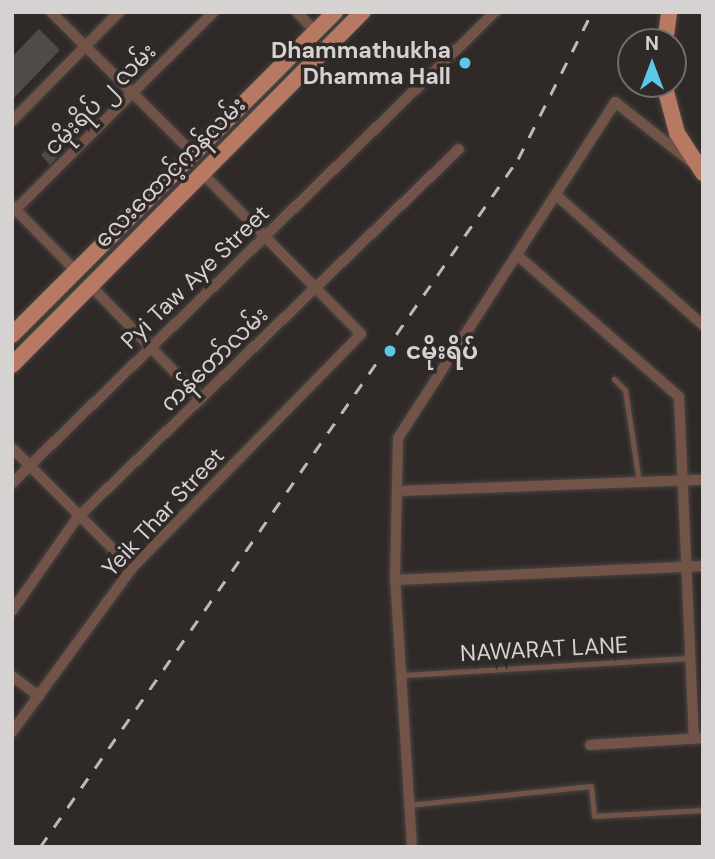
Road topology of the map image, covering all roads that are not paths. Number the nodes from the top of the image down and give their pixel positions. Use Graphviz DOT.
graph roads {
  1 [pos="51,12"];
  2 [pos="119,12"];
  3 [pos="214,12"];
  4 [pos="297,12"];
  5 [pos="335,12"];
  6 [pos="363,12"];
  7 [pos="495,12"];
  8 [pos="315,31"];
  9 [pos="86,46"];
  10 [pos="134,93"];
  11 [pos="668,98"];
  12 [pos="12,121"];
  13 [pos="459,149"];
  14 [pos="193,153"];
  15 [pos="700,170"];
  16 [pos="201,172"];
  17 [pos="556,195"];
  18 [pos="143,203"];
  19 [pos="13,210"];
  20 [pos="157,217"];
  21 [pos="265,236"];
  22 [pos="517,256"];
  23 [pos="75,270"];
  24 [pos="90,285"];
  25 [pos="316,288"];
  26 [pos="703,325"];
  27 [pos="12,335"];
  28 [pos="151,347"];
  29 [pos="12,365"];
  30 [pos="614,379"];
  31 [pos="201,398"];
  32 [pos="12,448"];
  33 [pos="29,467"];
  34 [pos="683,480"];
  35 [pos="703,480"];
  36 [pos="639,482"];
  37 [pos="12,483"];
  38 [pos="397,491"];
  39 [pos="78,518"];
  40 [pos="688,566"];
  41 [pos="703,566"];
  42 [pos="132,568"];
  43 [pos="395,580"];
  44 [pos="12,611"];
  45 [pos="691,658"];
  46 [pos="399,675"];
  47 [pos="12,676"];
  48 [pos="39,696"];
  49 [pos="12,733"];
  50 [pos="698,739"];
  51 [pos="590,745"];
  52 [pos="408,806"];
  53 [pos="703,810"];
  54 [pos="412,847"];
  1 -- 9 [label="street"];
  2 -- 9 [label="street"];
  3 -- 10 [label="street, ငမိုးရိပ် ၂ လမ်း"];
  4 -- 8 [label="street"];
  5 -- 8 [label="main road, လေးထောင့်ကန်လမ်း"];
  6 -- 16 [label="main road, လေးထောင့်ကန်လမ်း"];
  7 -- 21 [label="street, Pyi Taw Aye Street"];
  8 -- 14 [label="main road, လေးထောင့်ကန်လမ်း"];
  9 -- 10 [label="street"];
  9 -- 12 [label="street"];
  10 -- 14 [label="street"];
  10 -- 19 [label="street, ငမိုးရိပ် ၂ လမ်း"];
  11 -- 15 [label="main road"];
  13 -- 25 [label="street, ကန်တော်လမ်း"];
  14 -- 18 [label="main road, လေးထောင့်ကန်လမ်း"];
  15 -- 17 [label="street"];
  16 -- 20 [label="main road, လေးထောင့်ကန်လမ်း"];
  16 -- 21 [label="street"];
  17 -- 22 [label="street"];
  17 -- 26 [label="street"];
  18 -- 20 [label="main road"];
  18 -- 23 [label="main road, လေးထောင့်ကန်လမ်း"];
  19 -- 23 [label="street"];
  20 -- 24 [label="main road, လေးထောင့်ကန်လမ်း"];
  21 -- 25 [label="street"];
  21 -- 28 [label="street, Pyi Taw Aye Street"];
  22 -- 34 [label="street"];
  22 -- 38 [label="street"];
  23 -- 24 [label="main road"];
  23 -- 27 [label="main road, လေးထောင့်ကန်လမ်း"];
  24 -- 28 [label="street"];
  24 -- 29 [label="main road, လေးထောင့်ကန်လမ်း"];
  25 -- 31 [label="street, ကန်တော်လမ်း"];
  25 -- 42 [label="street, Yeik Thar Street"];
  28 -- 31 [label="street"];
  28 -- 33 [label="street, Pyi Taw Aye Street"];
  30 -- 36 [label="lane"];
  31 -- 39 [label="street, ကန်တော်လမ်း"];
  32 -- 33 [label="street"];
  33 -- 37 [label="street, Pyi Taw Aye Street"];
  33 -- 39 [label="street"];
  34 -- 35 [label="street"];
  34 -- 36 [label="street"];
  34 -- 40 [label="street"];
  36 -- 38 [label="street"];
  38 -- 43 [label="street"];
  39 -- 42 [label="street"];
  39 -- 44 [label="street, ကန်တော်လမ်း"];
  40 -- 41 [label="street"];
  40 -- 43 [label="street"];
  40 -- 45 [label="street"];
  42 -- 48 [label="street, Yeik Thar Street"];
  43 -- 46 [label="street"];
  45 -- 46 [label="lane, NAWARAT LANE"];
  45 -- 50 [label="street"];
  46 -- 52 [label="street"];
  47 -- 48 [label="street"];
  48 -- 49 [label="street, Yeik Thar Street"];
  50 -- 51 [label="street"];
  52 -- 53 [label="lane"];
  52 -- 54 [label="street"];
}
